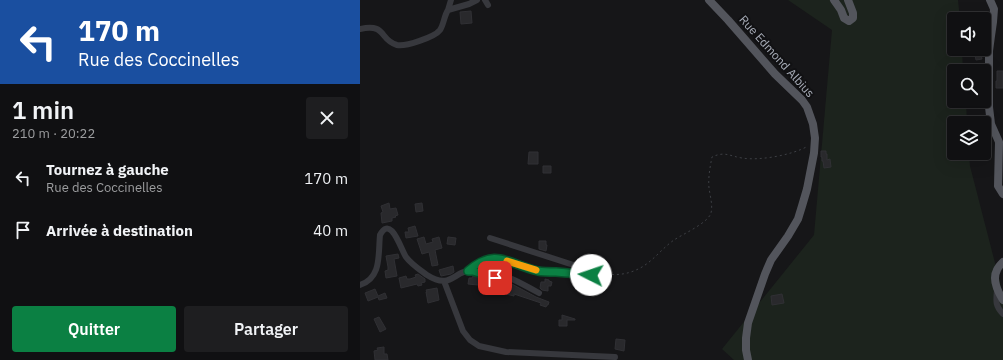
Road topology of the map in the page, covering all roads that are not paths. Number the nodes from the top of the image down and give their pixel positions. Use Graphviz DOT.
graph roads {
  1 [pos="451,0"];
  2 [pos="477,0"];
  3 [pos="709,0"];
  4 [pos="834,0"];
  5 [pos="848,0"];
  6 [pos="992,1"];
  7 [pos="448,10"];
  8 [pos="360,29"];
  9 [pos="1003,194"];
  10 [pos="490,238"];
  11 [pos="1003,262"];
  12 [pos="468,271"];
  13 [pos="444,281"];
  14 [pos="360,285"];
  15 [pos="997,288"];
  16 [pos="539,293"];
  17 [pos="1003,300"];
  18 [pos="1003,314"];
  19 [pos="615,357"];
  20 [pos="748,360"];
  1 -- 7 [label="street"];
  2 -- 7 [label="street"];
  3 -- 20 [label="main road, Rue Edmond Albius"];
  4 -- 5 [label="main road"];
  6 -- 9 [label="main road"];
  7 -- 8 [label="street"];
  10 -- 12 [label="street"];
  11 -- 15 [label="main road"];
  12 -- 13 [label="street"];
  12 -- 16 [label="street"];
  13 -- 14 [label="street"];
  13 -- 19 [label="street"];
  15 -- 17 [label="main road"];
  15 -- 18 [label="street"];
}
